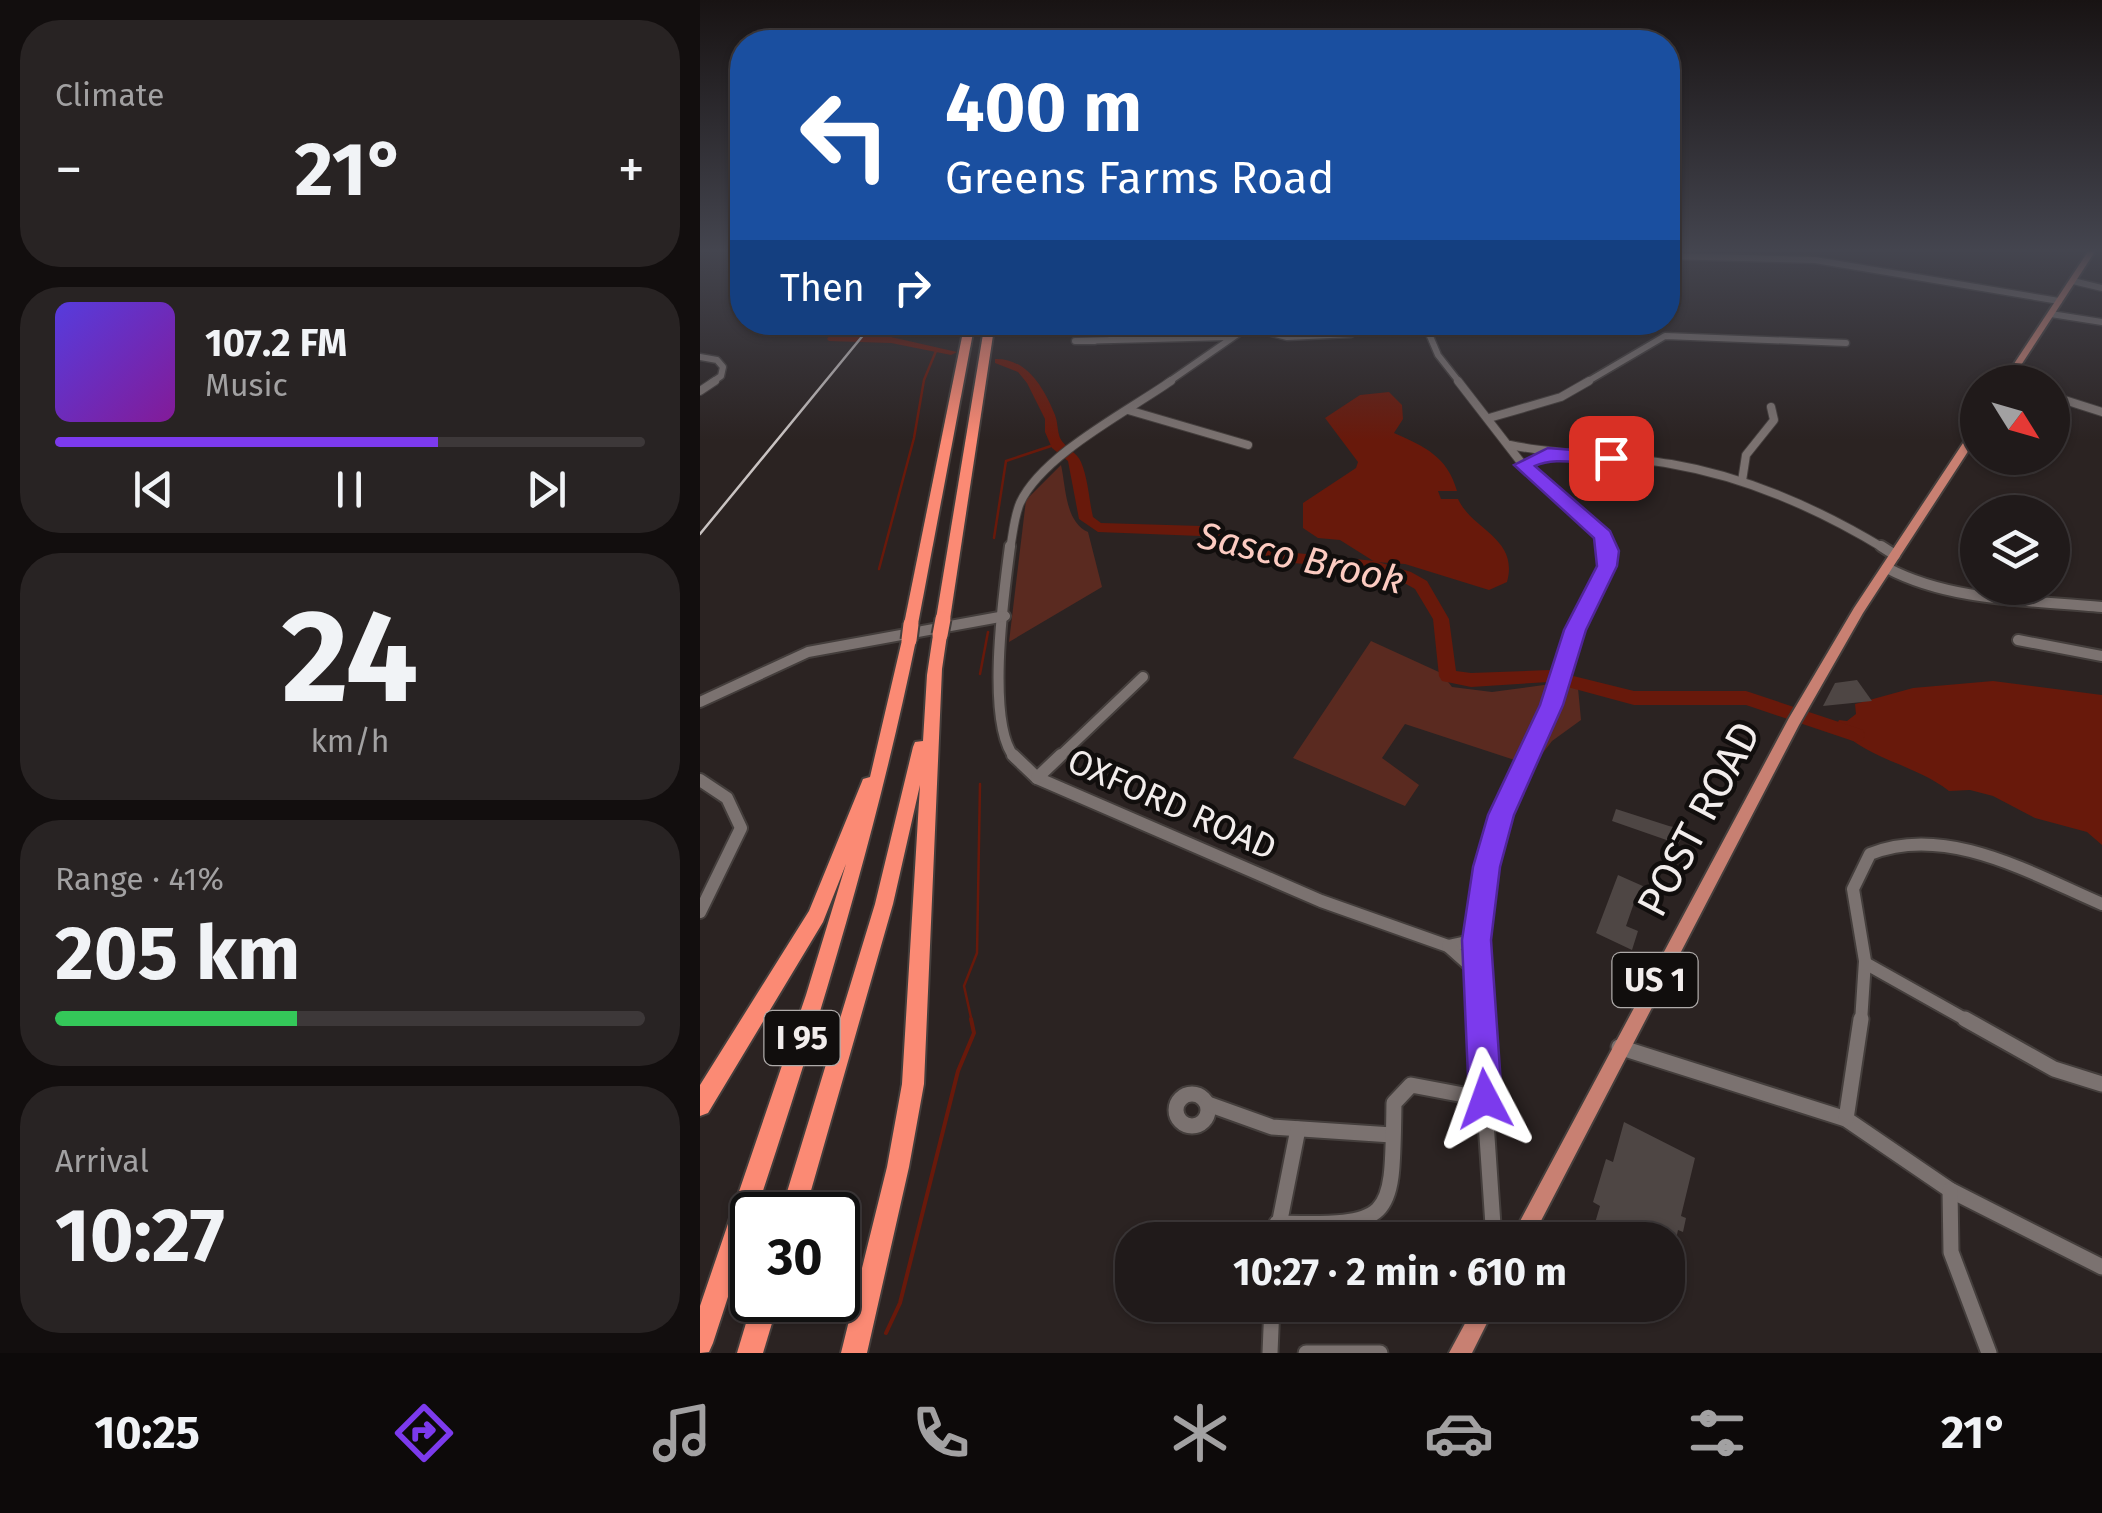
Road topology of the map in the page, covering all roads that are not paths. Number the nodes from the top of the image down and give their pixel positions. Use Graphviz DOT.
graph roads {
  1 [pos="2051,314"];
  2 [pos="2100,322"];
  3 [pos="967,335"];
  4 [pos="988,335"];
  5 [pos="1112,335"];
  6 [pos="1234,335"];
  7 [pos="1281,335"];
  8 [pos="1330,335"];
  9 [pos="1430,335"];
  10 [pos="1230,337"];
  11 [pos="1095,340"];
  12 [pos="1111,340"];
  13 [pos="1846,342"];
  14 [pos="700,356"];
  15 [pos="2019,365"];
  16 [pos="700,391"];
  17 [pos="2070,402"];
  18 [pos="1771,407"];
  19 [pos="1128,410"];
  20 [pos="2102,412"];
  21 [pos="1489,418"];
  22 [pos="1248,445"];
  23 [pos="1509,445"];
  24 [pos="1548,453"];
  25 [pos="1960,456"];
  26 [pos="1523,465"];
  27 [pos="1742,482"];
  28 [pos="1895,555"];
  29 [pos="1886,568"];
  30 [pos="2102,607"];
  31 [pos="1005,616"];
  32 [pos="2018,640"];
  33 [pos="2102,656"];
  34 [pos="935,668"];
  35 [pos="1143,677"];
  36 [pos="700,702"];
  37 [pos="891,730"];
  38 [pos="1037,778"];
  39 [pos="700,780"];
  40 [pos="2102,904"];
  41 [pos="700,912"];
  42 [pos="1476,940"];
  43 [pos="1448,946"];
  44 [pos="1865,962"];
  45 [pos="1476,970"];
  46 [pos="1618,1047"];
  47 [pos="2102,1084"];
  48 [pos="1485,1099"];
  49 [pos="1208,1104"];
  50 [pos="700,1105"];
  51 [pos="1846,1120"];
  52 [pos="1298,1129"];
  53 [pos="1392,1136"];
  54 [pos="1950,1190"];
  55 [pos="799,1192"];
  56 [pos="1279,1222"];
  57 [pos="1360,1222"];
  58 [pos="1493,1222"];
  59 [pos="1529,1222"];
  60 [pos="2102,1267"];
  61 [pos="759,1322"];
  62 [pos="1271,1322"];
  63 [pos="1477,1322"];
  64 [pos="700,1342"];
  65 [pos="750,1353"];
  66 [pos="854,1353"];
  67 [pos="1270,1353"];
  68 [pos="1306,1353"];
  69 [pos="1380,1353"];
  70 [pos="1460,1353"];
  71 [pos="1989,1353"];
  1 -- 2 [label="street"];
  1 -- 15 [label="main road"];
  3 -- 37 [label="highway, I 95"];
  4 -- 34 [label="highway, I 95"];
  5 -- 12 [label="street"];
  6 -- 10 [label="street, OXFORD ROAD"];
  7 -- 8 [label="street"];
  9 -- 21 [label="street"];
  10 -- 12 [label="street"];
  10 -- 19 [label="street, OXFORD ROAD"];
  11 -- 12 [label="street"];
  13 -- 21 [label="street"];
  14 -- 16 [label="street"];
  17 -- 20 [label="street"];
  18 -- 27 [label="street"];
  19 -- 22 [label="street"];
  19 -- 31 [label="street, OXFORD ROAD"];
  21 -- 23 [label="street"];
  23 -- 24 [label="street"];
  23 -- 26 [label="street"];
  24 -- 26 [label="street"];
  24 -- 27 [label="street"];
  25 -- 28 [label="main road, US 1"];
  26 -- 42 [label="street"];
  27 -- 28 [label="street"];
  28 -- 29 [label="main road, US 1"];
  29 -- 30 [label="street"];
  29 -- 46 [label="main road, POST ROAD / US 1"];
  31 -- 36 [label="street"];
  31 -- 38 [label="street, OXFORD ROAD"];
  32 -- 33 [label="street"];
  34 -- 55 [label="highway, I 95"];
  34 -- 66 [label="highway"];
  35 -- 38 [label="street"];
  37 -- 50 [label="highway"];
  37 -- 64 [label="highway, I 95"];
  38 -- 43 [label="street, OXFORD ROAD"];
  39 -- 41 [label="street"];
  40 -- 44 [label="street"];
  42 -- 43 [label="street"];
  42 -- 45 [label="street"];
  43 -- 45 [label="street, OXFORD ROAD"];
  44 -- 47 [label="street"];
  44 -- 51 [label="street"];
  45 -- 48 [label="street"];
  46 -- 51 [label="street"];
  46 -- 59 [label="main road, POST ROAD / US 1"];
  48 -- 53 [label="street"];
  48 -- 58 [label="street"];
  49 -- 52 [label="street"];
  51 -- 54 [label="street"];
  52 -- 53 [label="street"];
  52 -- 56 [label="street"];
  53 -- 57 [label="street"];
  54 -- 60 [label="street"];
  54 -- 71 [label="street"];
  61 -- 65 [label="highway"];
  62 -- 67 [label="street"];
  63 -- 70 [label="main road"];
  68 -- 69 [label="street"];
}
